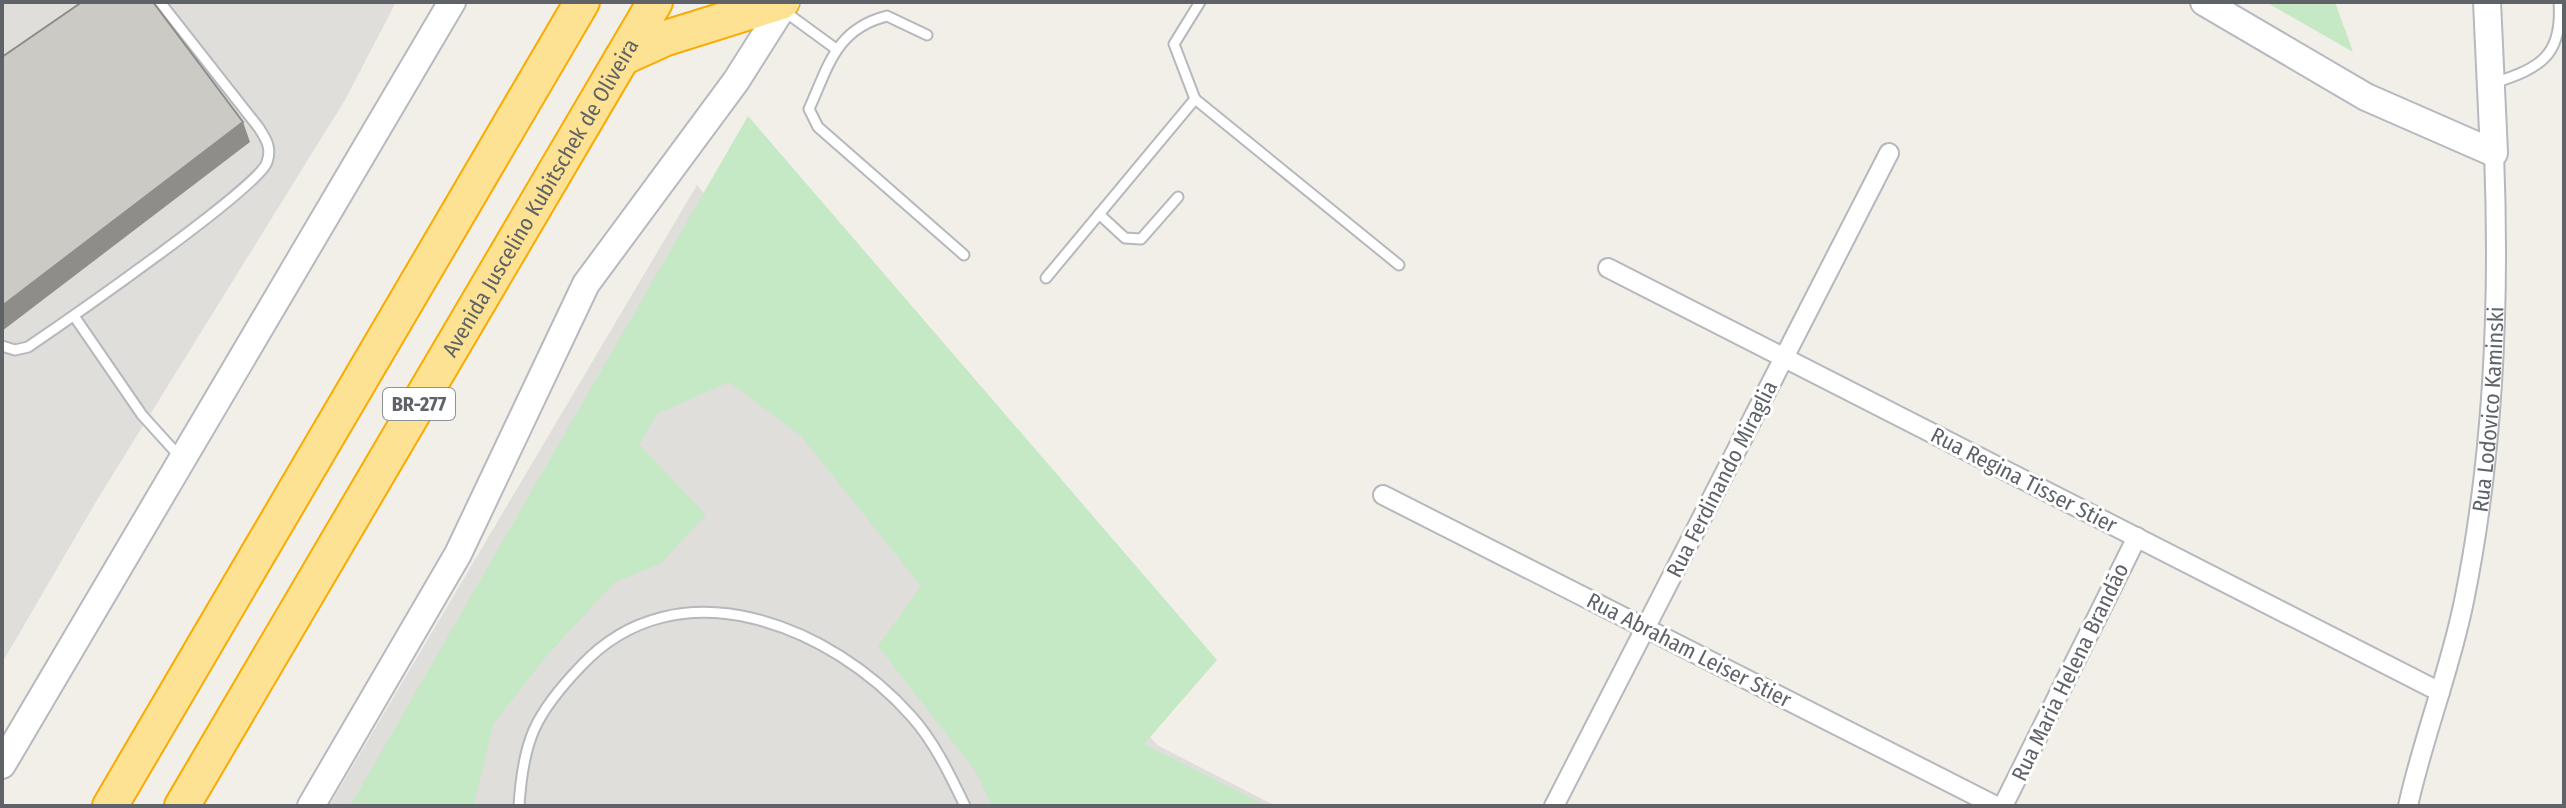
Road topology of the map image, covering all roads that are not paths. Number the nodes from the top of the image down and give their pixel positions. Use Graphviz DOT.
graph roads {
  1 [pos="160,2"];
  2 [pos="452,2"];
  3 [pos="582,2"];
  4 [pos="655,2"];
  5 [pos="1200,2"];
  6 [pos="2204,2"];
  7 [pos="2487,2"];
  8 [pos="2559,2"];
  9 [pos="783,4"];
  10 [pos="927,35"];
  11 [pos="836,49"];
  12 [pos="622,58"];
  13 [pos="2491,84"];
  14 [pos="1195,99"];
  15 [pos="1889,153"];
  16 [pos="2494,153"];
  17 [pos="1178,197"];
  18 [pos="1099,214"];
  19 [pos="964,255"];
  20 [pos="1399,265"];
  21 [pos="1608,268"];
  22 [pos="1046,278"];
  23 [pos="74,316"];
  24 [pos="2,346"];
  25 [pos="1784,357"];
  26 [pos="182,460"];
  27 [pos="1383,495"];
  28 [pos="2137,537"];
  29 [pos="1645,628"];
  30 [pos="2440,692"];
  31 [pos="2,765"];
  32 [pos="110,806"];
  33 [pos="182,806"];
  34 [pos="311,806"];
  35 [pos="519,806"];
  36 [pos="965,806"];
  37 [pos="1554,806"];
  38 [pos="1996,806"];
  39 [pos="2003,806"];
  40 [pos="2408,806"];
  1 -- 23 [label="lane"];
  2 -- 26 [label="street"];
  3 -- 32 [label="highway, BR-277"];
  4 -- 12 [label="highway, Avenida Juscelino Kubitschek de Oliveira / BR-277"];
  5 -- 14 [label="lane"];
  6 -- 16 [label="street"];
  7 -- 13 [label="street, Rua Lodovico Kaminski"];
  8 -- 13 [label="lane"];
  9 -- 11 [label="lane"];
  9 -- 12 [label="highway"];
  9 -- 34 [label="street"];
  10 -- 11 [label="lane"];
  11 -- 19 [label="lane"];
  12 -- 33 [label="highway, Avenida Juscelino Kubitschek de Oliveira / BR-277"];
  13 -- 16 [label="street, Rua Lodovico Kaminski"];
  14 -- 18 [label="lane"];
  14 -- 20 [label="lane"];
  15 -- 25 [label="street, Rua Ferdinando Miraglia"];
  16 -- 30 [label="street, Rua Lodovico Kaminski"];
  17 -- 18 [label="lane"];
  18 -- 22 [label="lane"];
  21 -- 25 [label="street, Rua Regina Tisser Stier"];
  23 -- 24 [label="lane"];
  23 -- 26 [label="lane"];
  25 -- 28 [label="street, Rua Regina Tisser Stier"];
  25 -- 29 [label="street, Rua Ferdinando Miraglia"];
  26 -- 31 [label="street"];
  27 -- 29 [label="street, Rua Abraham Leiser Stier"];
  28 -- 30 [label="street, Rua Regina Tisser Stier"];
  28 -- 39 [label="street, Rua Maria Helena Brandão"];
  29 -- 37 [label="street, Rua Ferdinando Miraglia"];
  29 -- 38 [label="street, Rua Abraham Leiser Stier"];
  30 -- 40 [label="street, Rua Lodovico Kaminski"];
  35 -- 36 [label="lane"];
}
